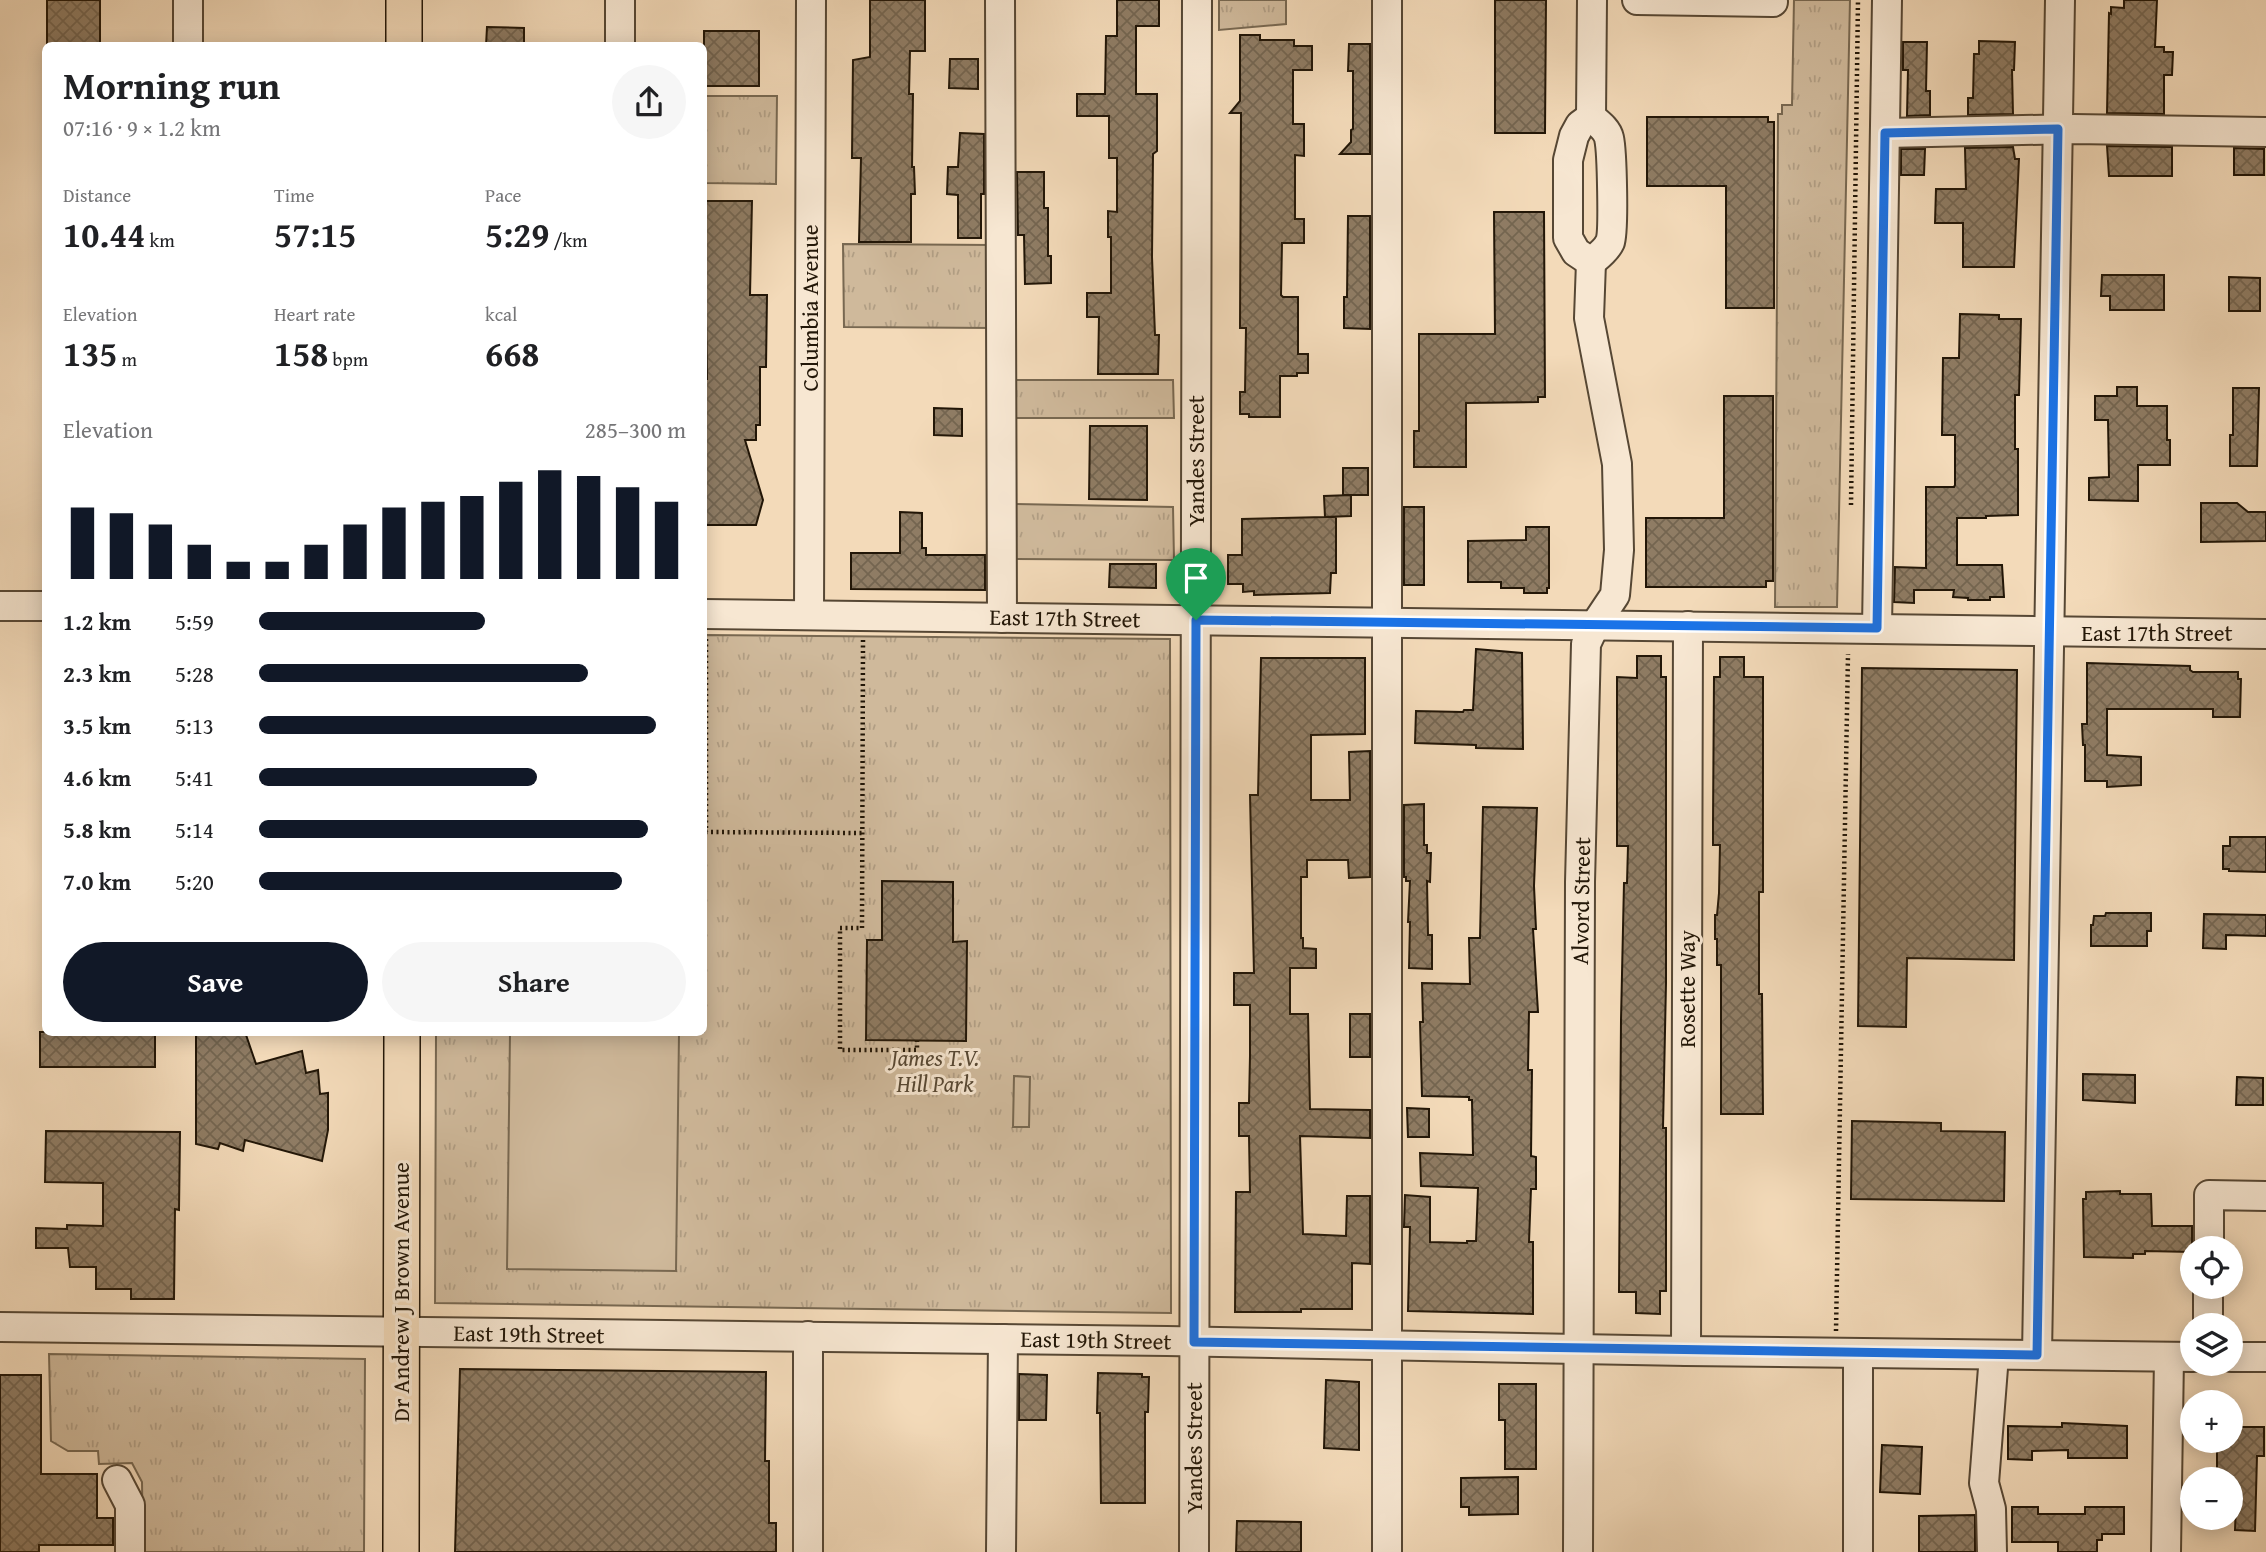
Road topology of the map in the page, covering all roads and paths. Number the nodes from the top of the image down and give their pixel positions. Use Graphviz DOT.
graph roads {
  1 [pos="188,0"];
  2 [pos="404,0"];
  3 [pos="620,0"];
  4 [pos="811,0"];
  5 [pos="1000,0"];
  6 [pos="1197,0"];
  7 [pos="1387,0"];
  8 [pos="1592,0"];
  9 [pos="1637,0"];
  10 [pos="1858,0"];
  11 [pos="1887,0"];
  12 [pos="2060,0"];
  13 [pos="1773,2"];
  14 [pos="188,42"];
  15 [pos="404,42"];
  16 [pos="620,42"];
  17 [pos="1591,117"];
  18 [pos="2058,129"];
  19 [pos="2266,132"];
  20 [pos="1885,133"];
  21 [pos="1591,262"];
  22 [pos="1851,514"];
  23 [pos="0,606"];
  24 [pos="42,606"];
  25 [pos="809,615"];
  26 [pos="1002,618"];
  27 [pos="1196,620"];
  28 [pos="707,621"];
  29 [pos="1388,623"];
  30 [pos="1595,625"];
  31 [pos="1688,626"];
  32 [pos="1877,628"];
  33 [pos="863,632"];
  34 [pos="2050,633"];
  35 [pos="2266,634"];
  36 [pos="1849,652"];
  37 [pos="707,832"];
  38 [pos="862,833"];
  39 [pos="401,1036"];
  40 [pos="917,1041"];
  41 [pos="2266,1196"];
  42 [pos="2209,1236"];
  43 [pos="0,1327"];
  44 [pos="401,1332"];
  45 [pos="1836,1335"];
  46 [pos="808,1336"];
  47 [pos="1003,1339"];
  48 [pos="1194,1342"];
  49 [pos="1386,1345"];
  50 [pos="1578,1349"];
  51 [pos="1686,1351"];
  52 [pos="1858,1354"];
  53 [pos="1994,1355"];
  54 [pos="2037,1355"];
  55 [pos="2180,1357"];
  56 [pos="2243,1357"];
  57 [pos="2266,1357"];
  58 [pos="2180,1370"];
  59 [pos="117,1480"];
  60 [pos="130,1552"];
  61 [pos="401,1552"];
  62 [pos="808,1552"];
  63 [pos="1001,1552"];
  64 [pos="1194,1552"];
  65 [pos="1387,1552"];
  66 [pos="1578,1552"];
  67 [pos="1858,1552"];
  68 [pos="1993,1552"];
  69 [pos="2166,1552"];
  1 -- 14 [label="street"];
  2 -- 15 [label="main road"];
  3 -- 16 [label="street"];
  4 -- 25 [label="street, Columbia Avenue"];
  5 -- 26 [label="street"];
  6 -- 27 [label="street, Yandes Street"];
  7 -- 29 [label="street"];
  8 -- 17 [label="street"];
  9 -- 13 [label="street"];
  10 -- 22 [label="path"];
  11 -- 20 [label="street"];
  12 -- 18 [label="street"];
  17 -- 21 [label="street"];
  17 -- 21 [label="street"];
  18 -- 19 [label="street"];
  18 -- 20 [label="street"];
  18 -- 34 [label="street"];
  20 -- 32 [label="street"];
  21 -- 30 [label="street, Alvord Street"];
  23 -- 24 [label="street"];
  25 -- 26 [label="street, East 17th Street"];
  25 -- 28 [label="street, East 17th Street"];
  26 -- 27 [label="street, East 17th Street"];
  27 -- 29 [label="street, East 17th Street"];
  27 -- 48 [label="street, Yandes Street"];
  29 -- 30 [label="street, East 17th Street"];
  29 -- 49 [label="street"];
  30 -- 31 [label="street, East 17th Street"];
  30 -- 50 [label="street, Alvord Street"];
  31 -- 32 [label="street, East 17th Street"];
  31 -- 51 [label="street, Rosette Way"];
  32 -- 34 [label="street, East 17th Street"];
  33 -- 38 [label="path"];
  34 -- 35 [label="street, East 17th Street"];
  34 -- 54 [label="street"];
  36 -- 45 [label="path"];
  37 -- 38 [label="path"];
  38 -- 40 [label="path"];
  39 -- 44 [label="main road, Dr Andrew J Brown Avenue"];
  41 -- 42 [label="street"];
  43 -- 44 [label="street, East 19th Street"];
  44 -- 46 [label="street, East 19th Street"];
  44 -- 61 [label="main road, Dr Andrew J Brown Avenue"];
  46 -- 47 [label="street, East 19th Street"];
  46 -- 62 [label="street"];
  47 -- 48 [label="street, East 19th Street"];
  47 -- 63 [label="street"];
  48 -- 49 [label="street, East 19th Street"];
  48 -- 64 [label="street, Yandes Street"];
  49 -- 50 [label="street, East 19th Street"];
  49 -- 65 [label="street"];
  50 -- 51 [label="street, East 19th Street"];
  50 -- 66 [label="street, Alvord Street"];
  51 -- 52 [label="street, East 19th Street"];
  52 -- 53 [label="street, East 19th Street"];
  52 -- 67 [label="street"];
  53 -- 54 [label="street, East 19th Street"];
  53 -- 68 [label="street"];
  54 -- 55 [label="street, East 19th Street"];
  56 -- 57 [label="street"];
  58 -- 69 [label="street"];
  59 -- 60 [label="street"];
}
